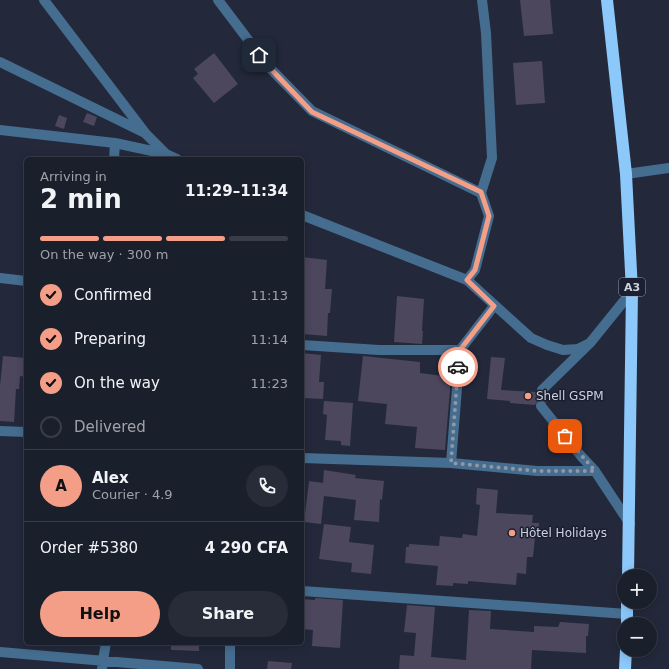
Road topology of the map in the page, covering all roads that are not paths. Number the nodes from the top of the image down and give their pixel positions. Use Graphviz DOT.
graph roads {
  1 [pos="44,0"];
  2 [pos="218,0"];
  3 [pos="482,0"];
  4 [pos="607,0"];
  5 [pos="0,62"];
  6 [pos="0,130"];
  7 [pos="146,134"];
  8 [pos="115,143"];
  9 [pos="167,156"];
  10 [pos="114,157"];
  11 [pos="669,168"];
  12 [pos="626,174"];
  13 [pos="481,192"];
  14 [pos="304,216"];
  15 [pos="0,278"];
  16 [pos="467,280"];
  17 [pos="24,281"];
  18 [pos="632,291"];
  19 [pos="494,306"];
  20 [pos="590,343"];
  21 [pos="304,345"];
  22 [pos="460,350"];
  23 [pos="542,390"];
  24 [pos="541,406"];
  25 [pos="0,431"];
  26 [pos="24,432"];
  27 [pos="304,458"];
  28 [pos="451,463"];
  29 [pos="595,471"];
  30 [pos="630,524"];
  31 [pos="628,569"];
  32 [pos="304,591"];
  33 [pos="627,613"];
  34 [pos="106,645"];
  35 [pos="230,645"];
  36 [pos="0,652"];
  37 [pos="626,657"];
  38 [pos="103,665"];
  39 [pos="198,669"];
  40 [pos="230,669"];
  41 [pos="625,669"];
  1 -- 7 [label="street"];
  2 -- 13 [label="street"];
  3 -- 13 [label="street"];
  4 -- 12 [label="highway, A3"];
  5 -- 7 [label="street"];
  6 -- 8 [label="street"];
  7 -- 9 [label="street"];
  8 -- 9 [label="street"];
  8 -- 10 [label="street"];
  11 -- 12 [label="street"];
  12 -- 18 [label="highway, A3"];
  13 -- 16 [label="street"];
  14 -- 16 [label="street"];
  15 -- 17 [label="street"];
  16 -- 19 [label="street"];
  18 -- 20 [label="street"];
  18 -- 30 [label="highway, A3"];
  19 -- 20 [label="street"];
  19 -- 22 [label="street"];
  20 -- 23 [label="street"];
  21 -- 22 [label="street"];
  22 -- 28 [label="street"];
  24 -- 29 [label="street"];
  25 -- 26 [label="street"];
  27 -- 28 [label="street"];
  28 -- 29 [label="street"];
  29 -- 30 [label="street"];
  30 -- 31 [label="highway, A3"];
  32 -- 33 [label="street"];
  34 -- 38 [label="street"];
  35 -- 40 [label="street"];
  36 -- 38 [label="street"];
  37 -- 41 [label="highway"];
  38 -- 39 [label="street"];
}
